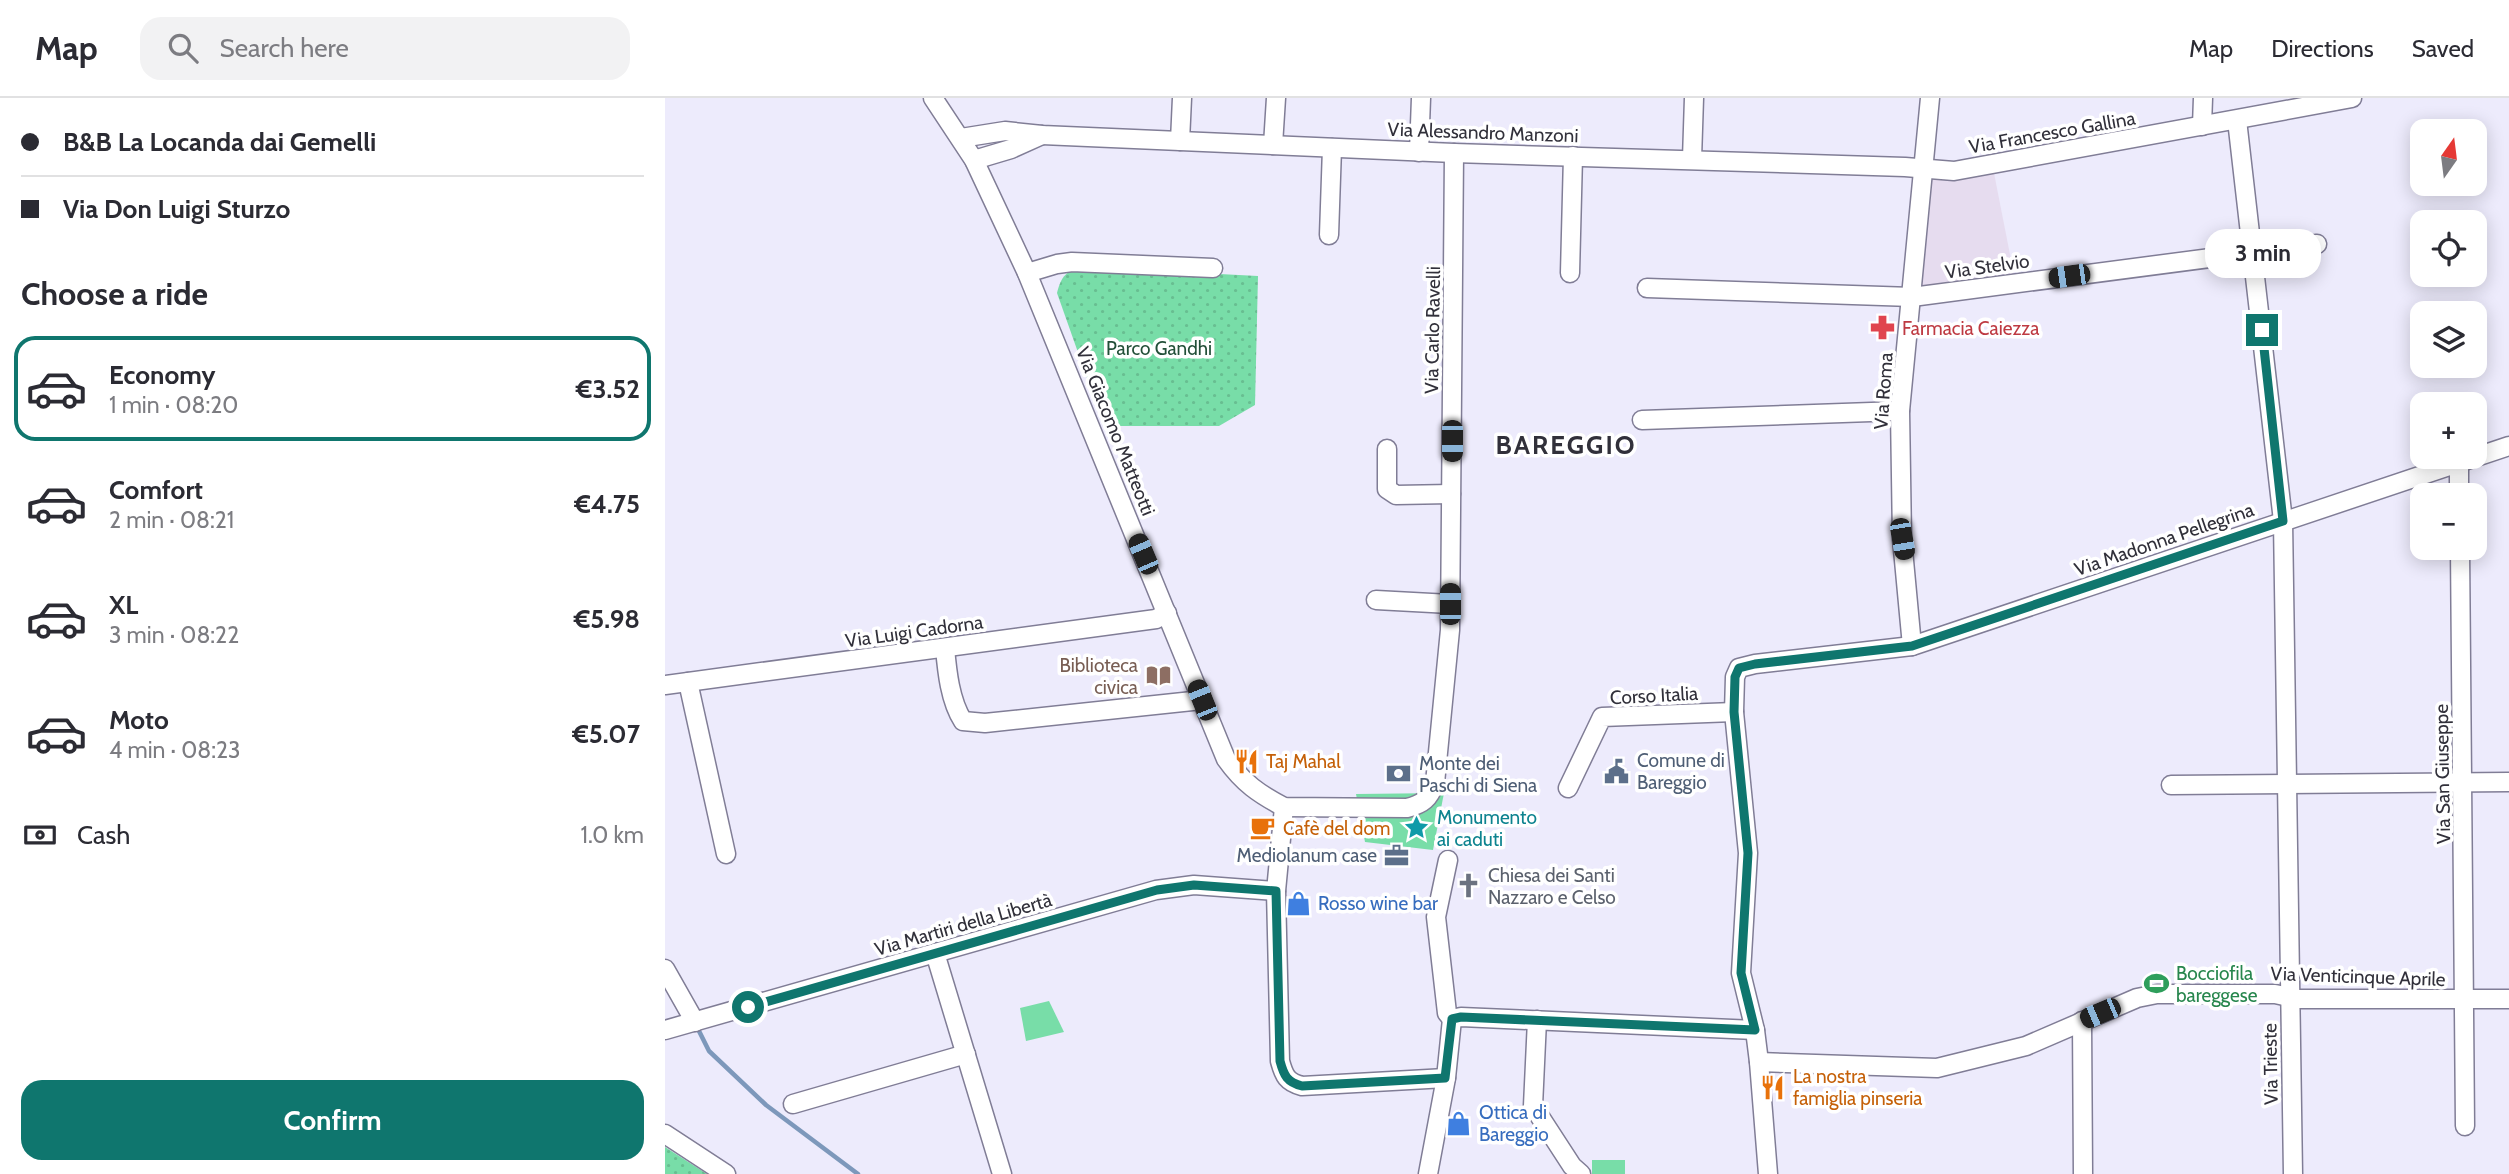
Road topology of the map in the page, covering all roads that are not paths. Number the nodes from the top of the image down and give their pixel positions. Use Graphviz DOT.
graph roads {
  1 [pos="933,98"];
  2 [pos="1182,98"];
  3 [pos="1276,98"];
  4 [pos="1421,98"];
  5 [pos="1694,98"];
  6 [pos="1930,98"];
  7 [pos="2203,98"];
  8 [pos="2352,98"];
  9 [pos="2237,120"];
  10 [pos="2202,125"];
  11 [pos="1042,135"];
  12 [pos="961,138"];
  13 [pos="1180,141"];
  14 [pos="1273,145"];
  15 [pos="1332,148"];
  16 [pos="1419,152"];
  17 [pos="1454,153"];
  18 [pos="1573,156"];
  19 [pos="1692,159"];
  20 [pos="974,160"];
  21 [pos="1924,169"];
  22 [pos="1329,234"];
  23 [pos="2317,244"];
  24 [pos="2253,252"];
  25 [pos="1213,268"];
  26 [pos="1027,273"];
  27 [pos="1570,273"];
  28 [pos="1647,288"];
  29 [pos="1912,297"];
  30 [pos="1900,411"];
  31 [pos="1642,420"];
  32 [pos="2509,446"];
  33 [pos="1387,449"];
  34 [pos="2487,453"];
  35 [pos="2438,469"];
  36 [pos="1451,494"];
  37 [pos="2283,521"];
  38 [pos="2460,560"];
  39 [pos="1376,600"];
  40 [pos="1450,604"];
  41 [pos="1167,613"];
  42 [pos="1912,646"];
  43 [pos="945,648"];
  44 [pos="688,682"];
  45 [pos="665,685"];
  46 [pos="1202,700"];
  47 [pos="1734,712"];
  48 [pos="2463,782"];
  49 [pos="2509,782"];
  50 [pos="2171,785"];
  51 [pos="2289,785"];
  52 [pos="1568,788"];
  53 [pos="1284,807"];
  54 [pos="726,854"];
  55 [pos="1448,860"];
  56 [pos="1276,891"];
  57 [pos="935,953"];
  58 [pos="665,969"];
  59 [pos="2290,998"];
  60 [pos="2509,999"];
  61 [pos="2465,1000"];
  62 [pos="1452,1019"];
  63 [pos="1537,1020"];
  64 [pos="2082,1021"];
  65 [pos="695,1022"];
  66 [pos="665,1030"];
  67 [pos="1755,1030"];
  68 [pos="966,1054"];
  69 [pos="1759,1062"];
  70 [pos="1445,1078"];
  71 [pos="793,1104"];
  72 [pos="2465,1126"];
  73 [pos="665,1134"];
  74 [pos="720,1172"];
  75 [pos="1002,1174"];
  76 [pos="1428,1174"];
  77 [pos="1581,1174"];
  78 [pos="1768,1174"];
  79 [pos="2083,1174"];
  80 [pos="2293,1174"];
  1 -- 12 [label="street, Via Giacomo Matteotti"];
  2 -- 13 [label="street"];
  3 -- 14 [label="street"];
  4 -- 16 [label="street"];
  5 -- 19 [label="street"];
  6 -- 21 [label="street, Via Roma"];
  7 -- 10 [label="street"];
  8 -- 9 [label="street, Via Francesco Gallina"];
  9 -- 10 [label="street, Via Francesco Gallina"];
  9 -- 24 [label="street, Via Trieste"];
  10 -- 21 [label="street, Via Francesco Gallina"];
  11 -- 12 [label="street, Via Alessandro Manzoni"];
  11 -- 13 [label="street, Via Alessandro Manzoni"];
  11 -- 20 [label="street, Via Alessandro Manzoni"];
  12 -- 20 [label="street, Via Giacomo Matteotti"];
  13 -- 14 [label="street, Via Alessandro Manzoni"];
  14 -- 15 [label="street, Via Alessandro Manzoni"];
  15 -- 16 [label="street, Via Alessandro Manzoni"];
  15 -- 22 [label="street"];
  16 -- 17 [label="street, Via Alessandro Manzoni"];
  17 -- 18 [label="street, Via Alessandro Manzoni"];
  17 -- 36 [label="street, Via Carlo Ravelli"];
  18 -- 19 [label="street, Via Alessandro Manzoni"];
  18 -- 27 [label="street"];
  19 -- 21 [label="street, Via Alessandro Manzoni"];
  20 -- 26 [label="street, Via Giacomo Matteotti"];
  21 -- 29 [label="street, Via Roma"];
  23 -- 24 [label="street, Via Stelvio"];
  24 -- 29 [label="street, Via Stelvio"];
  24 -- 37 [label="street, Via Trieste"];
  25 -- 26 [label="street"];
  26 -- 41 [label="street, Via Giacomo Matteotti"];
  28 -- 29 [label="street, Via Stelvio"];
  29 -- 30 [label="street, Via Roma"];
  30 -- 31 [label="street"];
  30 -- 42 [label="street, Via Roma"];
  32 -- 34 [label="street, Via Madonna Pellegrina"];
  33 -- 36 [label="street"];
  35 -- 37 [label="street, Via Madonna Pellegrina"];
  36 -- 40 [label="street, Via Carlo Ravelli"];
  37 -- 42 [label="street, Via Madonna Pellegrina"];
  37 -- 51 [label="street, Via Trieste"];
  38 -- 48 [label="street, Via San Giuseppe"];
  39 -- 40 [label="street"];
  40 -- 53 [label="street, Via Carlo Ravelli"];
  41 -- 43 [label="street, Via Luigi Cadorna"];
  41 -- 46 [label="street, Via Giacomo Matteotti"];
  42 -- 47 [label="street"];
  43 -- 44 [label="street, Via Luigi Cadorna"];
  43 -- 46 [label="street"];
  44 -- 45 [label="street, Via Luigi Cadorna"];
  44 -- 54 [label="street"];
  46 -- 53 [label="street, Via Giacomo Matteotti"];
  47 -- 52 [label="street, Corso Italia"];
  47 -- 67 [label="street"];
  48 -- 49 [label="street"];
  48 -- 51 [label="street"];
  48 -- 61 [label="street, Via San Giuseppe"];
  50 -- 51 [label="street"];
  51 -- 59 [label="street, Via Trieste"];
  53 -- 56 [label="street"];
  55 -- 62 [label="street"];
  56 -- 57 [label="street, Via Martiri della Libertà"];
  56 -- 70 [label="street"];
  57 -- 65 [label="street, Via Martiri della Libertà"];
  57 -- 68 [label="street"];
  58 -- 65 [label="street"];
  59 -- 61 [label="street, Via Venticinque Aprile"];
  59 -- 64 [label="street, Via Venticinque Aprile"];
  59 -- 80 [label="street, Via Trieste"];
  60 -- 61 [label="street, Via Venticinque Aprile"];
  61 -- 72 [label="street, Via Venticinque Aprile"];
  62 -- 63 [label="street"];
  62 -- 70 [label="street"];
  63 -- 67 [label="street"];
  63 -- 77 [label="street"];
  64 -- 69 [label="street, Via Venticinque Aprile"];
  64 -- 79 [label="street"];
  65 -- 66 [label="street, Via Martiri della Libertà"];
  67 -- 69 [label="street"];
  68 -- 71 [label="street"];
  68 -- 75 [label="street"];
  69 -- 78 [label="street"];
  70 -- 76 [label="street"];
  73 -- 74 [label="street"];
}
